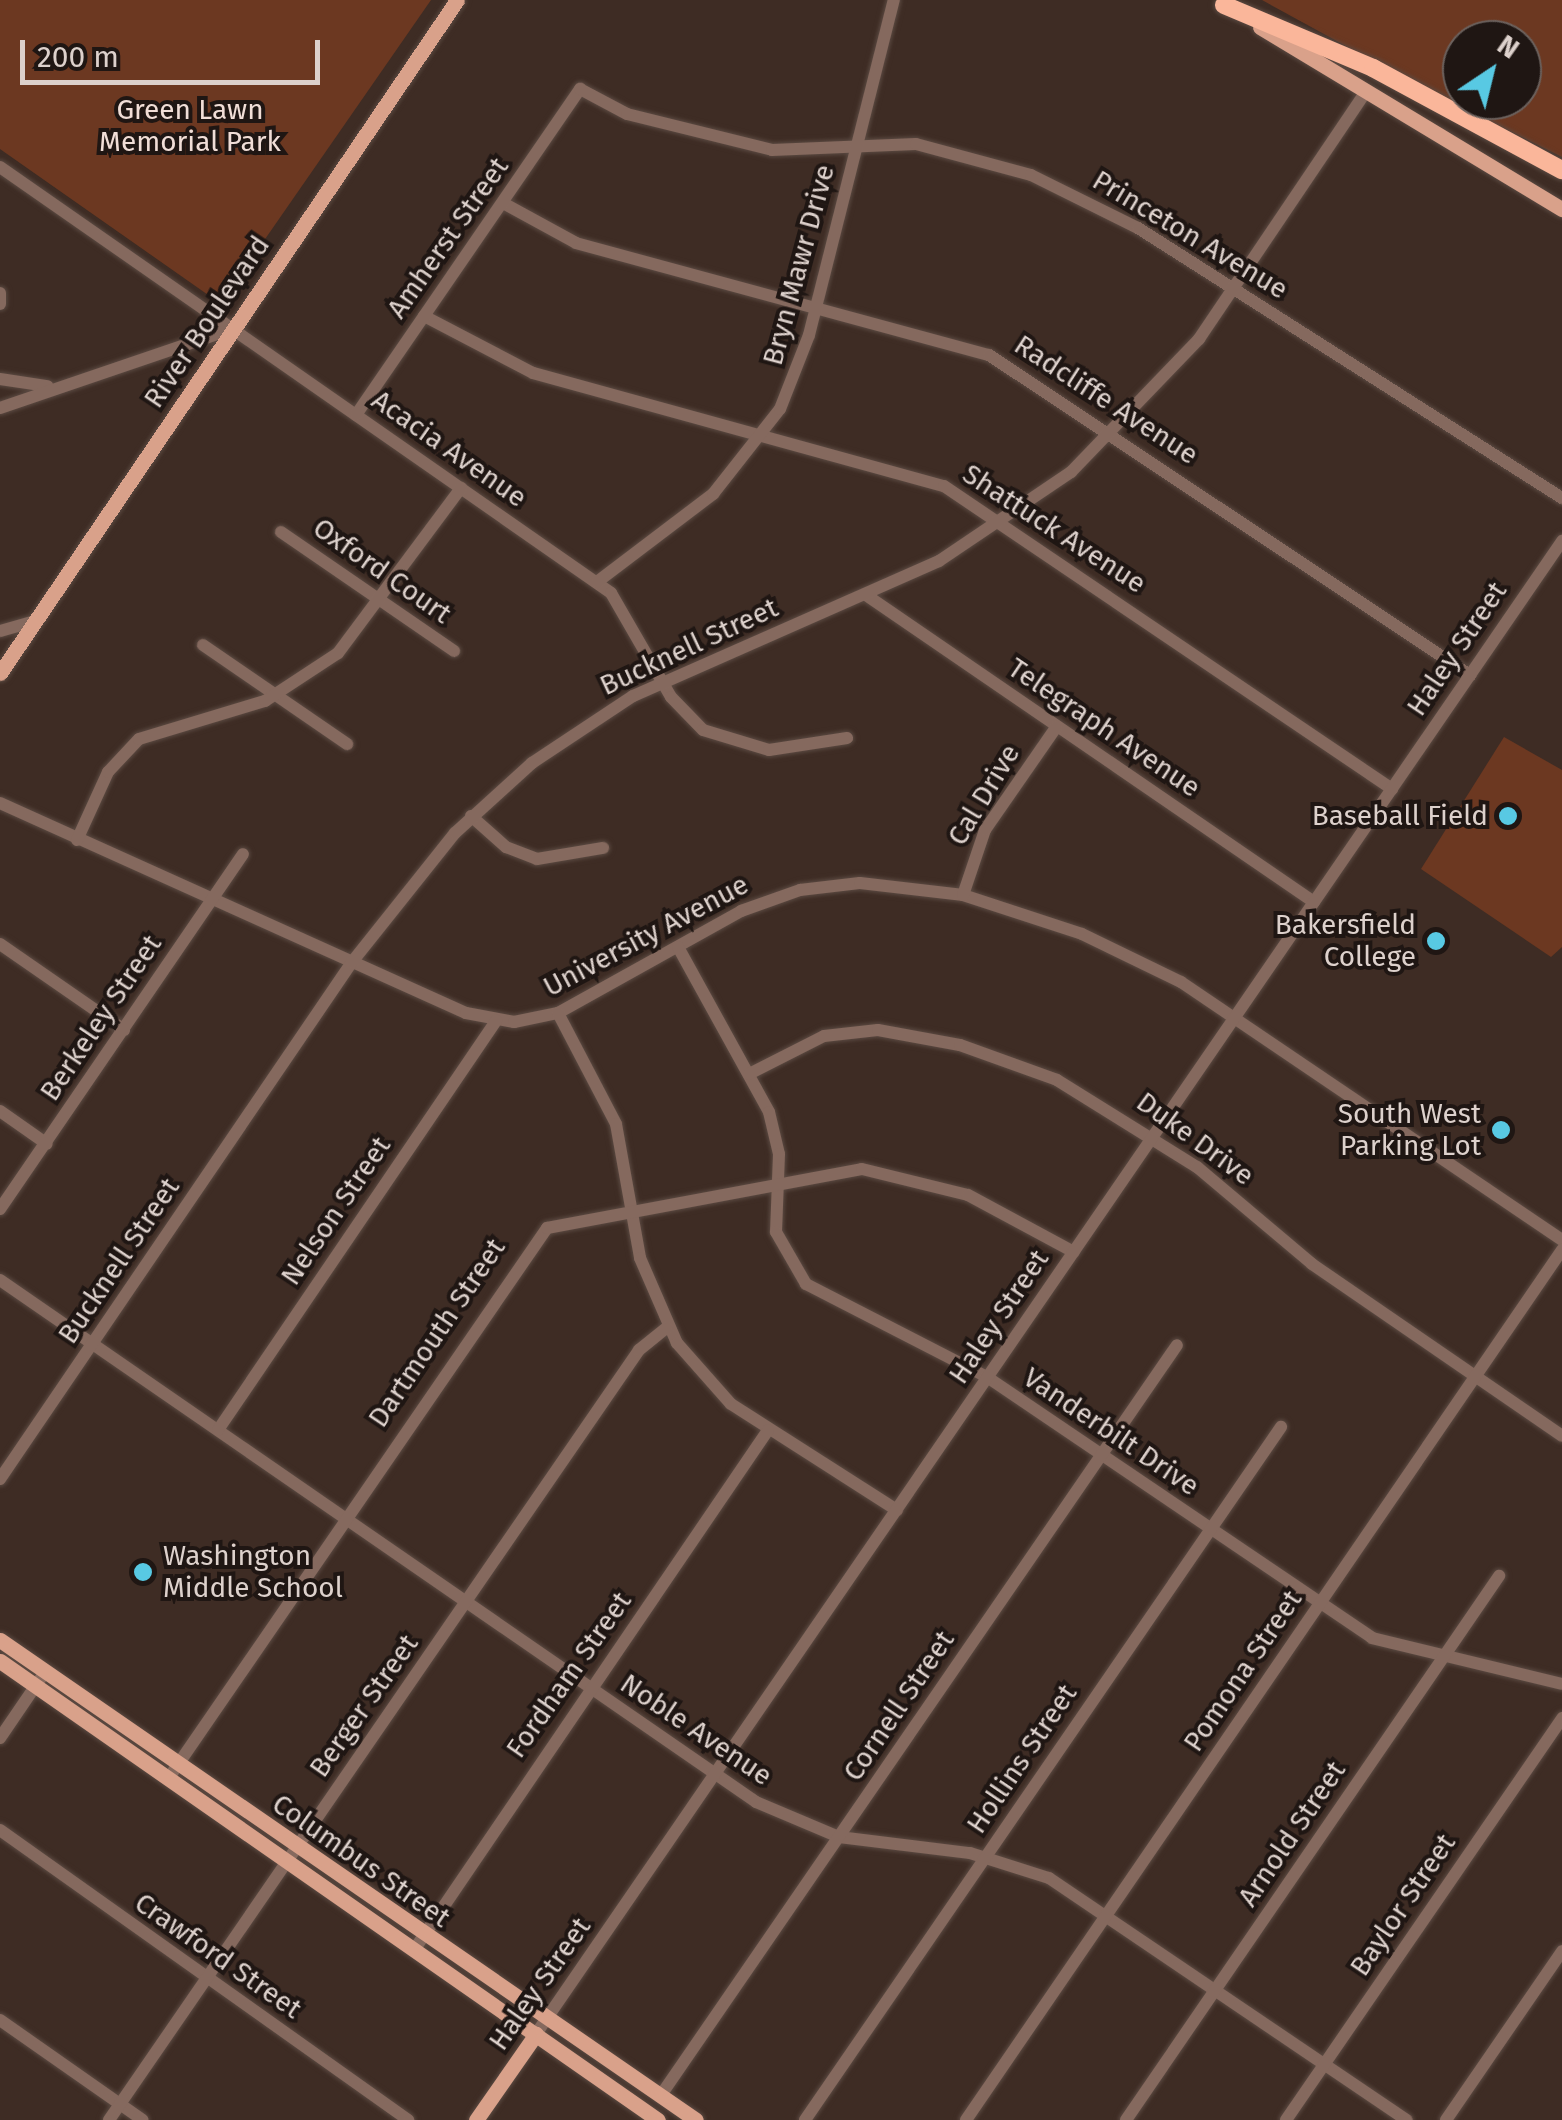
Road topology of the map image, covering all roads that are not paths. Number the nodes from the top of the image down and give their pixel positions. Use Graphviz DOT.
graph roads {
  1 [pos="458,0"];
  2 [pos="894,0"];
  3 [pos="1219,3"];
  4 [pos="580,89"];
  5 [pos="1367,90"];
  6 [pos="856,149"];
  7 [pos="0,167"];
  8 [pos="1562,170"];
  9 [pos="502,202"];
  10 [pos="1562,208"];
  11 [pos="1234,290"];
  12 [pos="0,293"];
  13 [pos="0,304"];
  14 [pos="817,304"];
  15 [pos="424,316"];
  16 [pos="232,329"];
  17 [pos="0,380"];
  18 [pos="63,386"];
  19 [pos="0,408"];
  20 [pos="356,415"];
  21 [pos="1116,432"];
  22 [pos="766,433"];
  23 [pos="461,488"];
  24 [pos="1562,498"];
  25 [pos="1004,522"];
  26 [pos="281,532"];
  27 [pos="1562,541"];
  28 [pos="597,582"];
  29 [pos="866,595"];
  30 [pos="383,602"];
  31 [pos="35,621"];
  32 [pos="0,630"];
  33 [pos="203,645"];
  34 [pos="454,651"];
  35 [pos="0,673"];
  36 [pos="1470,676"];
  37 [pos="662,681"];
  38 [pos="276,696"];
  39 [pos="1057,726"];
  40 [pos="846,738"];
  41 [pos="347,744"];
  42 [pos="1392,789"];
  43 [pos="0,803"];
  44 [pos="471,816"];
  45 [pos="77,840"];
  46 [pos="603,848"];
  47 [pos="243,854"];
  48 [pos="963,895"];
  49 [pos="212,900"];
  50 [pos="1314,902"];
  51 [pos="0,944"];
  52 [pos="678,947"];
  53 [pos="352,962"];
  54 [pos="558,1013"];
  55 [pos="1236,1017"];
  56 [pos="496,1021"];
  57 [pos="124,1030"];
  58 [pos="749,1074"];
  59 [pos="0,1111"];
  60 [pos="1153,1137"];
  61 [pos="46,1144"];
  62 [pos="776,1181"];
  63 [pos="632,1206"];
  64 [pos="0,1209"];
  65 [pos="1562,1240"];
  66 [pos="1562,1250"];
  67 [pos="1074,1252"];
  68 [pos="0,1280"];
  69 [pos="667,1327"];
  70 [pos="94,1344"];
  71 [pos="1177,1345"];
  72 [pos="1476,1377"];
  73 [pos="988,1378"];
  74 [pos="1281,1427"];
  75 [pos="218,1430"];
  76 [pos="768,1430"];
  77 [pos="1562,1436"];
  78 [pos="1101,1456"];
  79 [pos="0,1479"];
  80 [pos="897,1510"];
  81 [pos="342,1516"];
  82 [pos="1210,1530"];
  83 [pos="1499,1576"];
  84 [pos="466,1602"];
  85 [pos="1319,1605"];
  86 [pos="0,1640"];
  87 [pos="0,1660"];
  88 [pos="1441,1660"];
  89 [pos="41,1678"];
  90 [pos="1562,1684"];
  91 [pos="591,1688"];
  92 [pos="1562,1718"];
  93 [pos="0,1738"];
  94 [pos="174,1762"];
  95 [pos="715,1774"];
  96 [pos="168,1779"];
  97 [pos="0,1830"];
  98 [pos="839,1837"];
  99 [pos="297,1846"];
  100 [pos="986,1856"];
  101 [pos="286,1862"];
  102 [pos="1107,1914"];
  103 [pos="422,1933"];
  104 [pos="414,1950"];
  105 [pos="1562,1951"];
  106 [pos="206,1980"];
  107 [pos="1216,1988"];
  108 [pos="546,2018"];
  109 [pos="0,2020"];
  110 [pos="536,2034"];
  111 [pos="1325,2063"];
  112 [pos="661,2095"];
  113 [pos="120,2104"];
  114 [pos="654,2117"];
  115 [pos="109,2120"];
  116 [pos="143,2120"];
  117 [pos="408,2120"];
  118 [pos="476,2120"];
  119 [pos="696,2120"];
  120 [pos="805,2120"];
  121 [pos="966,2120"];
  122 [pos="1126,2120"];
  123 [pos="1286,2120"];
  124 [pos="1407,2120"];
  125 [pos="1446,2120"];
  1 -- 16 [label="main road, River Boulevard"];
  2 -- 6 [label="street, Bryn Mawr Drive"];
  3 -- 5 [label="main road"];
  3 -- 8 [label="highway"];
  4 -- 6 [label="street, Princeton Avenue"];
  4 -- 9 [label="street, Amherst Street"];
  5 -- 10 [label="main road"];
  5 -- 11 [label="street, Bucknell Street"];
  6 -- 11 [label="street, Princeton Avenue"];
  6 -- 14 [label="street, Bryn Mawr Drive"];
  7 -- 16 [label="street, Acacia Avenue"];
  9 -- 14 [label="street, Radcliffe Avenue"];
  9 -- 15 [label="street, Amherst Street"];
  11 -- 21 [label="street, Bucknell Street"];
  11 -- 24 [label="street, Princeton Avenue"];
  12 -- 13 [label="street"];
  14 -- 21 [label="street, Radcliffe Avenue"];
  14 -- 22 [label="street, Bryn Mawr Drive"];
  15 -- 20 [label="street, Amherst Street"];
  15 -- 22 [label="street, Shattuck Avenue"];
  16 -- 18 [label="street"];
  16 -- 20 [label="street, Acacia Avenue"];
  16 -- 31 [label="main road, River Boulevard"];
  17 -- 18 [label="street"];
  18 -- 19 [label="street"];
  20 -- 23 [label="street, Acacia Avenue"];
  21 -- 25 [label="street, Bucknell Street"];
  21 -- 36 [label="street, Radcliffe Avenue"];
  22 -- 25 [label="street, Shattuck Avenue"];
  22 -- 28 [label="street, Bryn Mawr Drive"];
  23 -- 28 [label="street, Acacia Avenue"];
  23 -- 30 [label="street"];
  25 -- 29 [label="street, Bucknell Street"];
  25 -- 42 [label="street, Shattuck Avenue"];
  26 -- 30 [label="street, Oxford Court"];
  27 -- 36 [label="street, Haley Street"];
  28 -- 37 [label="street, Acacia Avenue"];
  29 -- 37 [label="street, Bucknell Street"];
  29 -- 39 [label="street, Telegraph Avenue"];
  30 -- 34 [label="street, Oxford Court"];
  30 -- 38 [label="street"];
  31 -- 32 [label="street"];
  31 -- 35 [label="main road, River Boulevard"];
  33 -- 38 [label="street"];
  36 -- 42 [label="street, Haley Street"];
  37 -- 40 [label="street, Acacia Avenue"];
  37 -- 44 [label="street, Bucknell Street"];
  38 -- 41 [label="street"];
  38 -- 45 [label="street"];
  39 -- 48 [label="street, Cal Drive"];
  39 -- 50 [label="street, Telegraph Avenue"];
  42 -- 50 [label="street, Haley Street"];
  43 -- 45 [label="street, University Avenue"];
  44 -- 46 [label="street"];
  44 -- 53 [label="street, Bucknell Street"];
  45 -- 49 [label="street, University Avenue"];
  47 -- 49 [label="street, Berkeley Street"];
  48 -- 52 [label="street, University Avenue"];
  48 -- 55 [label="street, University Avenue"];
  49 -- 53 [label="street, University Avenue"];
  49 -- 57 [label="street, Berkeley Street"];
  50 -- 55 [label="street, Haley Street"];
  51 -- 57 [label="street"];
  52 -- 54 [label="street, University Avenue"];
  52 -- 58 [label="street, Vanderbilt Drive"];
  53 -- 56 [label="street, University Avenue"];
  53 -- 70 [label="street, Bucknell Street"];
  54 -- 56 [label="street, University Avenue"];
  54 -- 63 [label="street"];
  55 -- 60 [label="street, Haley Street"];
  55 -- 65 [label="street, University Avenue"];
  56 -- 75 [label="street, Nelson Street"];
  57 -- 61 [label="street, Berkeley Street"];
  58 -- 60 [label="street, Duke Drive"];
  58 -- 62 [label="street, Vanderbilt Drive"];
  59 -- 61 [label="street"];
  60 -- 67 [label="street, Haley Street"];
  60 -- 72 [label="street, Duke Drive"];
  61 -- 64 [label="street, Berkeley Street"];
  62 -- 63 [label="street, Dartmouth Street"];
  62 -- 67 [label="street, Dartmouth Street"];
  62 -- 73 [label="street, Vanderbilt Drive"];
  63 -- 69 [label="street"];
  63 -- 81 [label="street, Dartmouth Street"];
  66 -- 72 [label="street, Pomona Street"];
  67 -- 73 [label="street, Haley Street"];
  68 -- 70 [label="street, Noble Avenue"];
  69 -- 76 [label="street"];
  69 -- 84 [label="street, Berger Street"];
  70 -- 75 [label="street, Noble Avenue"];
  70 -- 79 [label="street, Bucknell Street"];
  71 -- 78 [label="street, Cornell Street"];
  72 -- 77 [label="street, Duke Drive"];
  72 -- 85 [label="street, Pomona Street"];
  73 -- 78 [label="street, Vanderbilt Drive"];
  73 -- 80 [label="street, Haley Street"];
  74 -- 82 [label="street, Hollins Street"];
  75 -- 81 [label="street, Noble Avenue"];
  76 -- 80 [label="street"];
  76 -- 91 [label="street, Fordham Street"];
  78 -- 82 [label="street, Vanderbilt Drive"];
  78 -- 98 [label="street, Cornell Street"];
  80 -- 95 [label="street, Haley Street"];
  81 -- 84 [label="street, Noble Avenue"];
  81 -- 94 [label="street, Dartmouth Street"];
  82 -- 85 [label="street, Vanderbilt Drive"];
  82 -- 100 [label="street, Hollins Street"];
  83 -- 88 [label="street, Arnold Street"];
  84 -- 91 [label="street, Noble Avenue"];
  84 -- 99 [label="street, Berger Street"];
  85 -- 88 [label="street, Vanderbilt Drive"];
  85 -- 102 [label="street, Pomona Street"];
  86 -- 89 [label="main road, Columbus Street"];
  87 -- 89 [label="main road, Columbus Street"];
  88 -- 90 [label="street, Vanderbilt Drive"];
  88 -- 107 [label="street, Arnold Street"];
  89 -- 93 [label="street"];
  89 -- 94 [label="main road, Columbus Street"];
  89 -- 96 [label="main road, Columbus Street"];
  91 -- 95 [label="street, Noble Avenue"];
  91 -- 103 [label="street, Fordham Street"];
  92 -- 111 [label="street, Baylor Street"];
  94 -- 96 [label="street, Dartmouth Street"];
  94 -- 99 [label="main road, Columbus Street"];
  95 -- 98 [label="street, Noble Avenue"];
  95 -- 108 [label="street, Haley Street"];
  96 -- 101 [label="main road, Columbus Street"];
  97 -- 106 [label="street, Crawford Street"];
  98 -- 100 [label="street, Noble Avenue"];
  98 -- 112 [label="street, Cornell Street"];
  99 -- 101 [label="street, Berger Street"];
  99 -- 103 [label="main road, Columbus Street"];
  100 -- 102 [label="street, Noble Avenue"];
  100 -- 120 [label="street, Hollins Street"];
  101 -- 104 [label="main road, Columbus Street"];
  101 -- 106 [label="street, Berger Street"];
  102 -- 107 [label="street, Noble Avenue"];
  102 -- 121 [label="street, Pomona Street"];
  103 -- 104 [label="street, Fordham Street"];
  103 -- 108 [label="main road, Columbus Street"];
  104 -- 110 [label="main road, Columbus Street"];
  105 -- 125 [label="street"];
  106 -- 113 [label="street, Berger Street"];
  106 -- 117 [label="street, Crawford Street"];
  107 -- 111 [label="street, Noble Avenue"];
  107 -- 122 [label="street, Arnold Street"];
  108 -- 110 [label="street, Haley Street"];
  108 -- 112 [label="main road, Columbus Street"];
  109 -- 113 [label="street"];
  110 -- 114 [label="main road, Columbus Street"];
  110 -- 118 [label="main road, Haley Street"];
  111 -- 123 [label="street, Baylor Street"];
  111 -- 124 [label="street, Noble Avenue"];
  112 -- 114 [label="main road"];
  112 -- 119 [label="main road, Columbus Street"];
  113 -- 115 [label="street, Berger Street"];
  113 -- 116 [label="street"];
}
